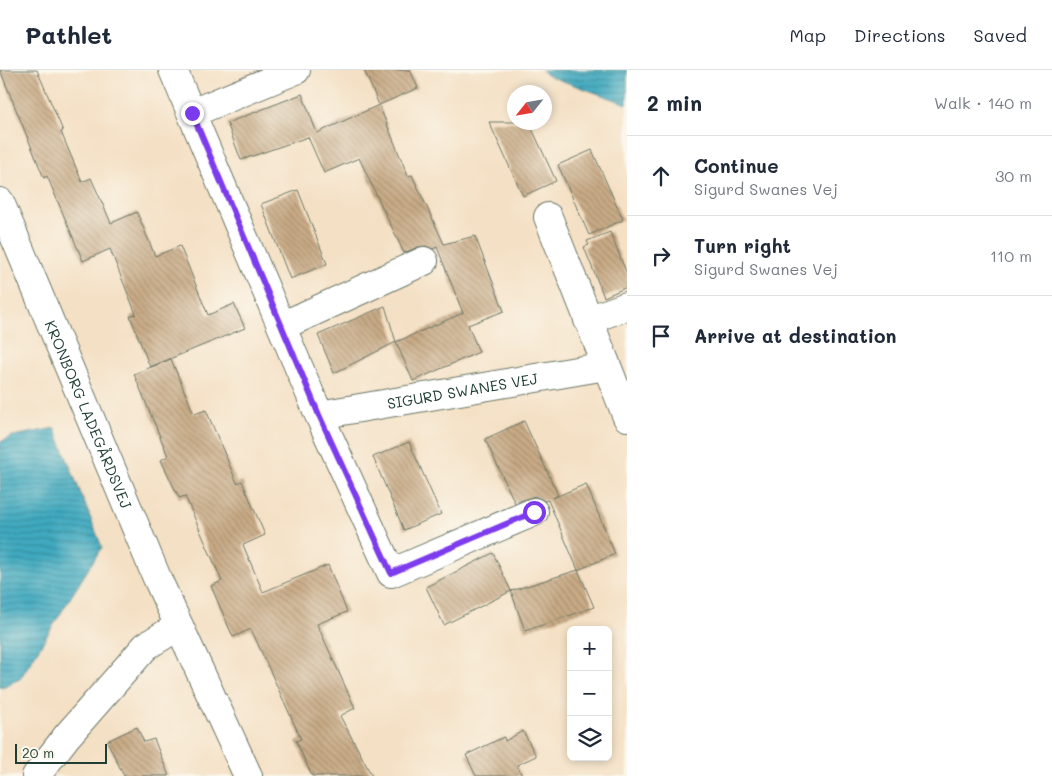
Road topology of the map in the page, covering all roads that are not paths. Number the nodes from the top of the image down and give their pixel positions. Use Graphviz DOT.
graph roads {
  1 [pos="174,70"];
  2 [pos="296,70"];
  3 [pos="192,113"];
  4 [pos="0,202"];
  5 [pos="548,217"];
  6 [pos="424,261"];
  7 [pos="627,306"];
  8 [pos="588,320"];
  9 [pos="282,326"];
  10 [pos="606,366"];
  11 [pos="319,415"];
  12 [pos="627,417"];
  13 [pos="534,512"];
  14 [pos="179,626"];
  15 [pos="36,776"];
  16 [pos="248,776"];
  1 -- 3 [label="street"];
  2 -- 3 [label="street"];
  3 -- 9 [label="street"];
  4 -- 14 [label="street, KRONBORG LADEGÅRDSVEJ"];
  5 -- 8 [label="street"];
  6 -- 9 [label="street"];
  7 -- 8 [label="street"];
  8 -- 10 [label="street"];
  9 -- 11 [label="street"];
  10 -- 11 [label="street, SIGURD SWANES VEJ"];
  10 -- 12 [label="street"];
  11 -- 13 [label="street"];
  14 -- 15 [label="street"];
  14 -- 16 [label="street, KRONBORG LADEGÅRDSVEJ"];
}
